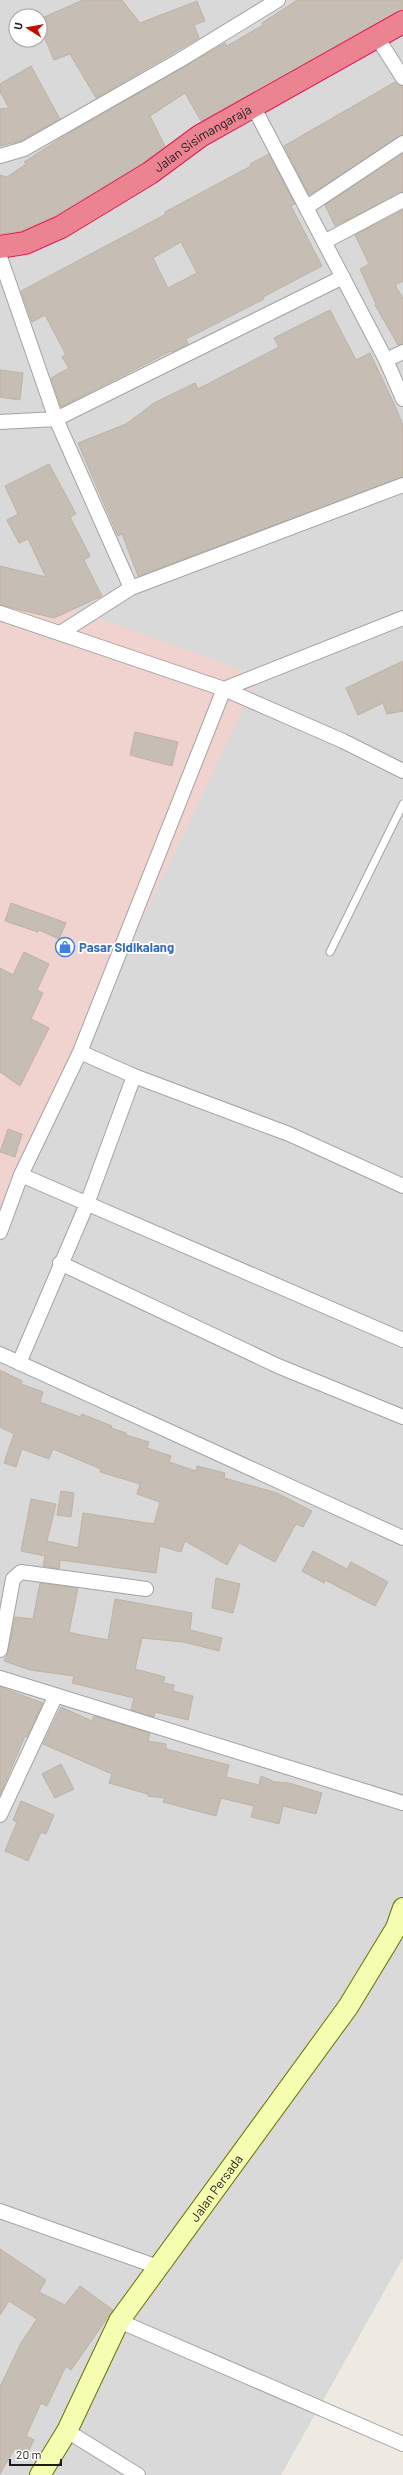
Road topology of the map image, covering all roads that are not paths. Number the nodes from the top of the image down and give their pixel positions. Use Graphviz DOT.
graph roads {
  1 [pos="278,0"];
  2 [pos="403,22"];
  3 [pos="403,29"];
  4 [pos="380,42"];
  5 [pos="403,78"];
  6 [pos="254,109"];
  7 [pos="403,143"];
  8 [pos="0,156"];
  9 [pos="403,200"];
  10 [pos="306,208"];
  11 [pos="324,242"];
  12 [pos="0,247"];
  13 [pos="0,253"];
  14 [pos="0,257"];
  15 [pos="343,277"];
  16 [pos="403,352"];
  17 [pos="386,360"];
  18 [pos="403,399"];
  19 [pos="56,419"];
  20 [pos="0,422"];
  21 [pos="403,485"];
  22 [pos="131,588"];
  23 [pos="0,613"];
  24 [pos="403,618"];
  25 [pos="62,632"];
  26 [pos="224,690"];
  27 [pos="403,771"];
  28 [pos="403,804"];
  29 [pos="330,952"];
  30 [pos="80,1052"];
  31 [pos="134,1076"];
  32 [pos="21,1175"];
  33 [pos="403,1186"];
  34 [pos="87,1204"];
  35 [pos="0,1232"];
  36 [pos="60,1263"];
  37 [pos="403,1340"];
  38 [pos="0,1354"];
  39 [pos="19,1363"];
  40 [pos="403,1418"];
  41 [pos="403,1538"];
  42 [pos="146,1589"];
  43 [pos="0,1650"];
  44 [pos="0,1678"];
  45 [pos="56,1694"];
  46 [pos="403,1803"];
  47 [pos="0,1815"];
  48 [pos="403,1908"];
  49 [pos="0,2211"];
  50 [pos="158,2267"];
  51 [pos="119,2320"];
  52 [pos="67,2431"];
  53 [pos="403,2444"];
  54 [pos="40,2475"];
  55 [pos="138,2475"];
  1 -- 8 [label="street"];
  2 -- 6 [label="highway, Jalan Sisimangaraja"];
  3 -- 4 [label="highway, Jalan Sisimangaraja"];
  4 -- 5 [label="street"];
  4 -- 6 [label="highway, Jalan Sisimangaraja"];
  6 -- 10 [label="street"];
  6 -- 12 [label="highway, Jalan Sisimangaraja"];
  6 -- 13 [label="highway, Jalan Sisimangaraja"];
  7 -- 10 [label="street"];
  9 -- 11 [label="street"];
  10 -- 11 [label="street"];
  11 -- 15 [label="street"];
  14 -- 19 [label="street"];
  15 -- 17 [label="street"];
  15 -- 19 [label="street"];
  16 -- 17 [label="street"];
  17 -- 18 [label="street"];
  19 -- 20 [label="street"];
  19 -- 22 [label="street"];
  21 -- 22 [label="street"];
  22 -- 25 [label="street"];
  23 -- 25 [label="street"];
  24 -- 26 [label="street"];
  25 -- 26 [label="street"];
  26 -- 27 [label="street"];
  26 -- 30 [label="street"];
  28 -- 29 [label="lane"];
  30 -- 31 [label="street"];
  30 -- 32 [label="street"];
  31 -- 33 [label="street"];
  31 -- 34 [label="street"];
  32 -- 34 [label="street"];
  32 -- 35 [label="street"];
  34 -- 36 [label="street"];
  34 -- 37 [label="street"];
  36 -- 39 [label="street"];
  36 -- 40 [label="street"];
  38 -- 39 [label="street"];
  39 -- 41 [label="street"];
  42 -- 43 [label="street"];
  44 -- 45 [label="street"];
  45 -- 46 [label="street"];
  45 -- 47 [label="street"];
  48 -- 50 [label="street, Jalan Persada"];
  49 -- 50 [label="street"];
  50 -- 51 [label="street, Jalan Persada"];
  51 -- 52 [label="street, Jalan Persada"];
  51 -- 53 [label="street"];
  52 -- 54 [label="street, Jalan Persada"];
  52 -- 55 [label="street"];
}
